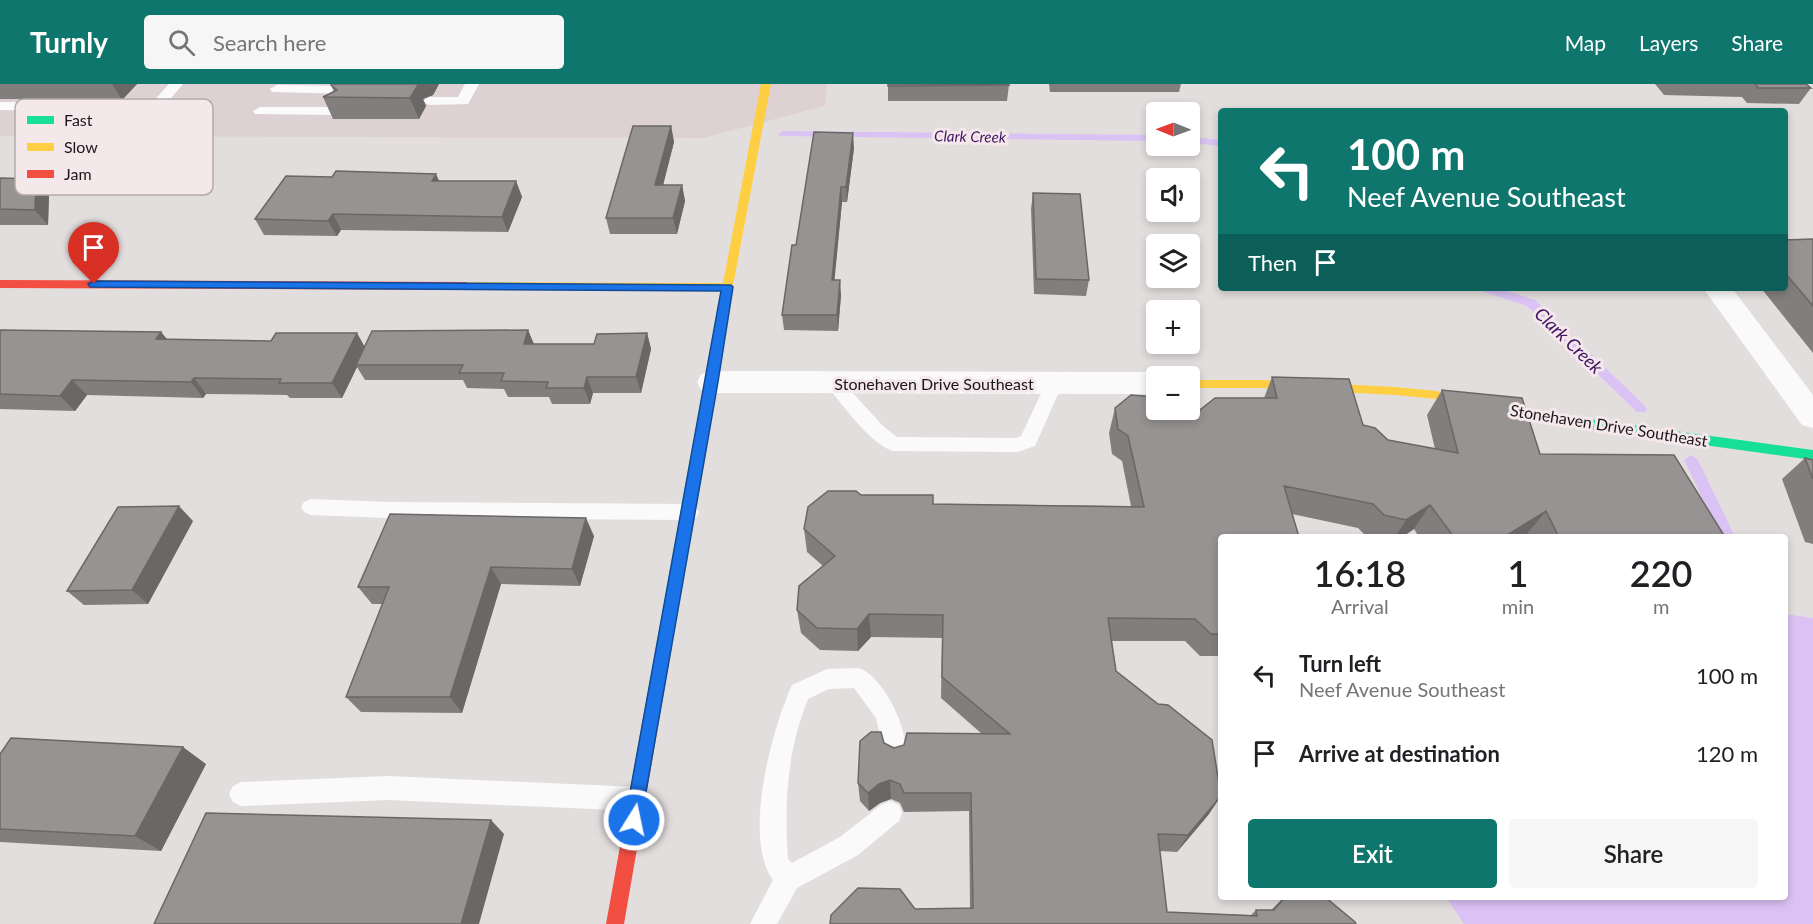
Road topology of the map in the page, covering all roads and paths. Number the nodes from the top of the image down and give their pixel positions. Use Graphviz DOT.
graph roads {
  1 [pos="176,84"];
  2 [pos="766,84"];
  3 [pos="276,90"];
  4 [pos="468,92"];
  5 [pos="163,99"];
  6 [pos="0,106"];
  7 [pos="15,106"];
  8 [pos="0,284"];
  9 [pos="727,287"];
  10 [pos="1719,291"];
  11 [pos="712,382"];
  12 [pos="833,382"];
  13 [pos="1054,383"];
  14 [pos="1146,383"];
  15 [pos="1200,384"];
  16 [pos="1813,417"];
  17 [pos="1813,455"];
  18 [pos="311,507"];
  19 [pos="689,512"];
  20 [pos="895,754"];
  21 [pos="241,794"];
  22 [pos="637,799"];
  23 [pos="890,813"];
  24 [pos="788,879"];
  25 [pos="615,924"];
  26 [pos="763,924"];
  1 -- 5 [label="lane"];
  2 -- 9 [label="street"];
  3 -- 3 [label="lane"];
  4 -- 4 [label="lane"];
  6 -- 7 [label="lane"];
  8 -- 9 [label="street"];
  9 -- 11 [label="street"];
  10 -- 16 [label="street"];
  11 -- 12 [label="street, Stonehaven Drive Southeast"];
  11 -- 19 [label="street"];
  12 -- 13 [label="street, Stonehaven Drive Southeast"];
  12 -- 13 [label="lane"];
  13 -- 14 [label="street, Stonehaven Drive Southeast"];
  15 -- 17 [label="street, Stonehaven Drive Southeast"];
  18 -- 19 [label="lane"];
  19 -- 22 [label="street"];
  20 -- 24 [label="lane"];
  21 -- 22 [label="lane"];
  22 -- 25 [label="street"];
  23 -- 24 [label="lane"];
  24 -- 26 [label="lane"];
}
